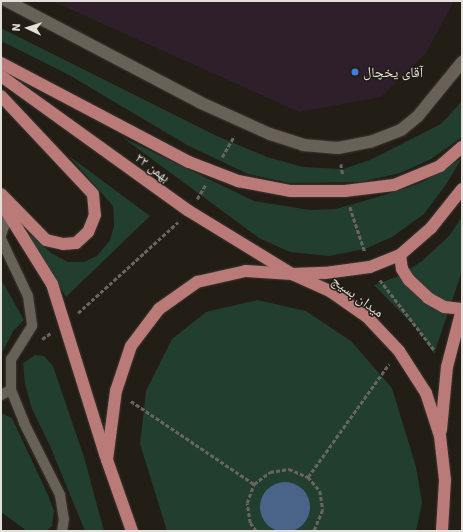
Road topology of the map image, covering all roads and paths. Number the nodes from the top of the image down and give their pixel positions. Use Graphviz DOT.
graph roads {
  1 [pos="7,1"];
  2 [pos="1,62"];
  3 [pos="462,62"];
  4 [pos="1,76"];
  5 [pos="1,96"];
  6 [pos="242,122"];
  7 [pos="462,147"];
  8 [pos="214,172"];
  9 [pos="462,189"];
  10 [pos="1,194"];
  11 [pos="5,208"];
  12 [pos="190,211"];
  13 [pos="1,235"];
  14 [pos="1,239"];
  15 [pos="400,255"];
  16 [pos="292,274"];
  17 [pos="462,309"];
  18 [pos="65,325"];
  19 [pos="38,342"];
  20 [pos="399,351"];
  21 [pos="11,390"];
  22 [pos="116,391"];
  23 [pos="1,395"];
  24 [pos="440,436"];
  25 [pos="107,460"];
  26 [pos="308,477"];
  27 [pos="254,484"];
  28 [pos="317,528"];
  29 [pos="443,530"];
  30 [pos="62,531"];
  31 [pos="132,531"];
  32 [pos="256,531"];
  33 [pos="314,531"];
  34 [pos="322,531"];
  1 -- 6 [label="street"];
  2 -- 8 [label="highway"];
  3 -- 6 [label="street"];
  4 -- 12 [label="highway, ۲۲ بهمن"];
  5 -- 10 [label="highway"];
  6 -- 8 [label="path"];
  7 -- 8 [label="highway"];
  8 -- 12 [label="path"];
  9 -- 15 [label="highway"];
  11 -- 13 [label="lane"];
  11 -- 18 [label="highway"];
  12 -- 16 [label="highway, ۲۲ بهمن"];
  12 -- 18 [label="path"];
  14 -- 21 [label="lane"];
  15 -- 16 [label="highway"];
  15 -- 17 [label="highway"];
  16 -- 20 [label="highway, میدان بسیج"];
  16 -- 22 [label="highway, میدان بسیج"];
  17 -- 24 [label="highway"];
  18 -- 19 [label="path"];
  18 -- 25 [label="highway"];
  20 -- 24 [label="highway, میدان بسیج"];
  20 -- 26 [label="path"];
  21 -- 23 [label="lane"];
  21 -- 30 [label="lane"];
  22 -- 25 [label="highway, میدان بسیج"];
  22 -- 27 [label="path"];
  24 -- 29 [label="highway, میدان بسیج"];
  25 -- 31 [label="highway, میدان بسیج"];
  26 -- 27 [label="path"];
  26 -- 28 [label="path"];
  27 -- 32 [label="path"];
  28 -- 33 [label="path"];
  28 -- 34 [label="path"];
}
